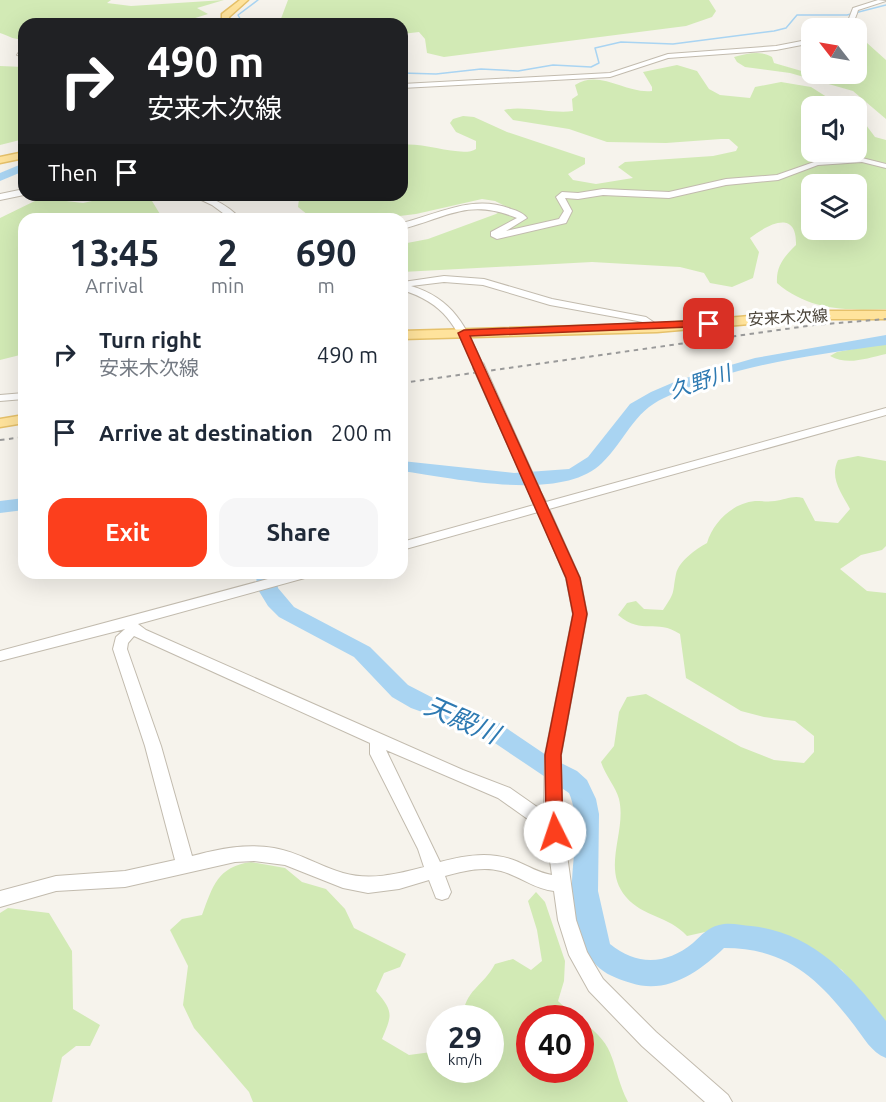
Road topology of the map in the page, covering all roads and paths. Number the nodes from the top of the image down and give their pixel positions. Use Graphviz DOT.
graph roads {
  1 [pos="244,0"];
  2 [pos="884,0"];
  3 [pos="225,18"];
  4 [pos="852,18"];
  5 [pos="801,43"];
  6 [pos="408,86"];
  7 [pos="18,156"];
  8 [pos="0,160"];
  9 [pos="886,166"];
  10 [pos="18,193"];
  11 [pos="0,197"];
  12 [pos="210,201"];
  13 [pos="229,213"];
  14 [pos="408,224"];
  15 [pos="408,282"];
  16 [pos="408,285"];
  17 [pos="886,315"];
  18 [pos="657,328"];
  19 [pos="464,333"];
  20 [pos="408,335"];
  21 [pos="18,396"];
  22 [pos="0,398"];
  23 [pos="886,411"];
  24 [pos="18,420"];
  25 [pos="0,423"];
  26 [pos="542,508"];
  27 [pos="408,544"];
  28 [pos="278,579"];
  29 [pos="130,626"];
  30 [pos="0,656"];
  31 [pos="378,740"];
  32 [pos="553,819"];
  33 [pos="185,864"];
  34 [pos="435,872"];
  35 [pos="561,884"];
  36 [pos="442,892"];
  37 [pos="0,899"];
  38 [pos="721,1102"];
  1 -- 3 [label="main road"];
  2 -- 4 [label="street"];
  5 -- 6 [label="street"];
  7 -- 8 [label="main road"];
  9 -- 14 [label="street"];
  10 -- 11 [label="street"];
  12 -- 13 [label="street"];
  15 -- 18 [label="street"];
  16 -- 19 [label="street"];
  17 -- 18 [label="main road, 安来木次線"];
  18 -- 19 [label="main road, 安来木次線"];
  19 -- 20 [label="main road, 安来木次線"];
  19 -- 26 [label="street, bridge"];
  21 -- 22 [label="street"];
  23 -- 26 [label="street"];
  24 -- 25 [label="main road"];
  26 -- 27 [label="street"];
  26 -- 32 [label="street"];
  28 -- 29 [label="street"];
  29 -- 30 [label="street"];
  29 -- 31 [label="street"];
  29 -- 33 [label="street"];
  31 -- 32 [label="street"];
  31 -- 34 [label="street"];
  32 -- 35 [label="street"];
  33 -- 34 [label="street"];
  33 -- 37 [label="street"];
  34 -- 35 [label="street"];
  34 -- 36 [label="street"];
  35 -- 38 [label="street"];
}
